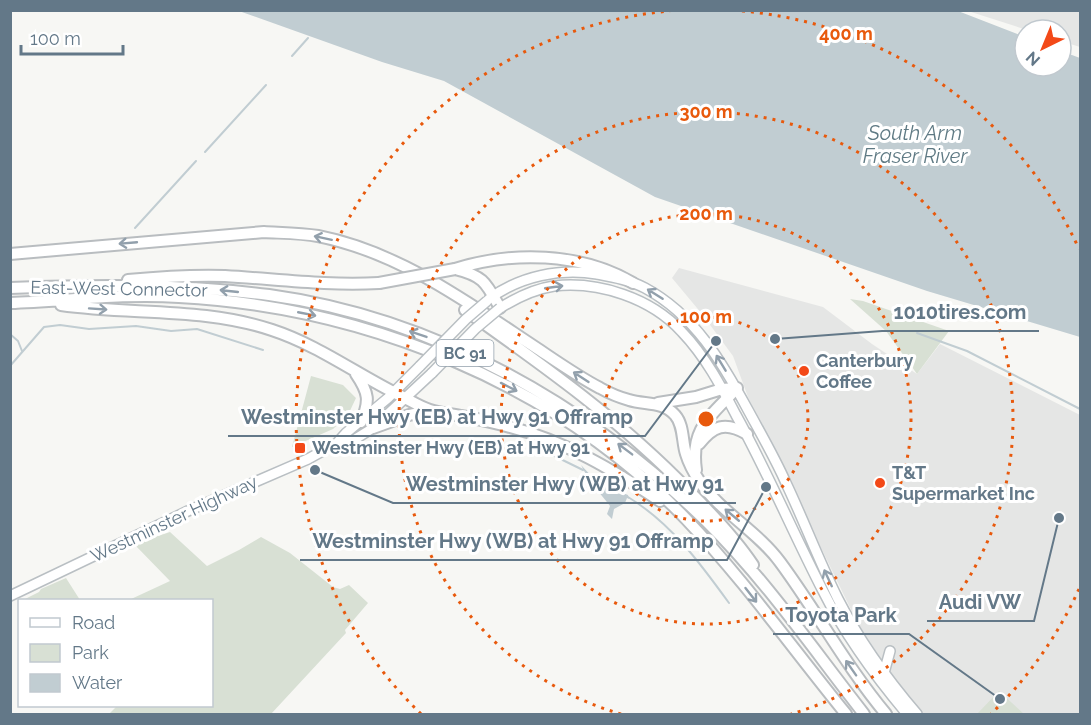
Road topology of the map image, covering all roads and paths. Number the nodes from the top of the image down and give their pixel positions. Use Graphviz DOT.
graph roads {
  1 [pos="10,254"];
  2 [pos="378,255"];
  3 [pos="455,269"];
  4 [pos="633,283"];
  5 [pos="82,286"];
  6 [pos="10,288"];
  7 [pos="490,298"];
  8 [pos="40,302"];
  9 [pos="10,303"];
  10 [pos="500,308"];
  11 [pos="354,371"];
  12 [pos="737,388"];
  13 [pos="394,393"];
  14 [pos="725,393"];
  15 [pos="406,399"];
  16 [pos="655,404"];
  17 [pos="430,410"];
  18 [pos="361,422"];
  19 [pos="373,428"];
  20 [pos="747,434"];
  21 [pos="337,443"];
  22 [pos="695,448"];
  23 [pos="702,485"];
  24 [pos="686,518"];
  25 [pos="771,593"];
  26 [pos="10,597"];
  27 [pos="871,654"];
  28 [pos="884,673"];
  29 [pos="846,714"];
  30 [pos="864,714"];
  31 [pos="886,714"];
  32 [pos="907,714"];
  33 [pos="917,714"];
  2 -- 1 [label="highway, one-way"];
  16 -- 2 [label="highway, one-way"];
  2 -- 25 [label="highway"];
  3 -- 4 [label="highway"];
  3 -- 5 [label="highway, bridge"];
  3 -- 7 [label="highway"];
  4 -- 7 [label="main road, Westminster Highway"];
  12 -- 4 [label="main road, Westminster Highway, one-way"];
  5 -- 6 [label="highway, East-West Connector / BC 91"];
  25 -- 5 [label="highway, East-West Connector / BC 91, one-way"];
  7 -- 10 [label="highway"];
  7 -- 13 [label="main road, Westminster Highway, bridge"];
  8 -- 9 [label="highway, East-West Connector / BC 91"];
  8 -- 11 [label="highway, one-way"];
  8 -- 24 [label="highway, East-West Connector / BC 91, one-way"];
  10 -- 14 [label="main road, Westminster Highway, one-way"];
  10 -- 15 [label="main road, Westminster Highway, bridge"];
  11 -- 13 [label="highway"];
  11 -- 18 [label="highway"];
  12 -- 14 [label="highway"];
  27 -- 12 [label="main road, Westminster Highway, one-way"];
  13 -- 15 [label="highway"];
  13 -- 18 [label="main road, Westminster Highway"];
  14 -- 16 [label="highway"];
  14 -- 20 [label="main road, Westminster Highway"];
  14 -- 22 [label="highway"];
  15 -- 17 [label="highway"];
  15 -- 19 [label="main road, Westminster Highway"];
  16 -- 23 [label="highway"];
  17 -- 19 [label="highway"];
  17 -- 24 [label="highway"];
  18 -- 21 [label="main road, Westminster Highway"];
  19 -- 21 [label="main road, Westminster Highway"];
  20 -- 22 [label="highway"];
  20 -- 32 [label="main road, Westminster Highway"];
  21 -- 26 [label="main road, Westminster Highway"];
  22 -- 23 [label="highway"];
  31 -- 23 [label="highway, one-way"];
  24 -- 29 [label="highway, East-West Connector / BC 91, one-way"];
  25 -- 30 [label="highway, East-West Connector / BC 91"];
  27 -- 28 [label="main road, Westminster Highway"];
  27 -- 28 [label="main road"];
  28 -- 33 [label="main road, Westminster Highway"];
}
